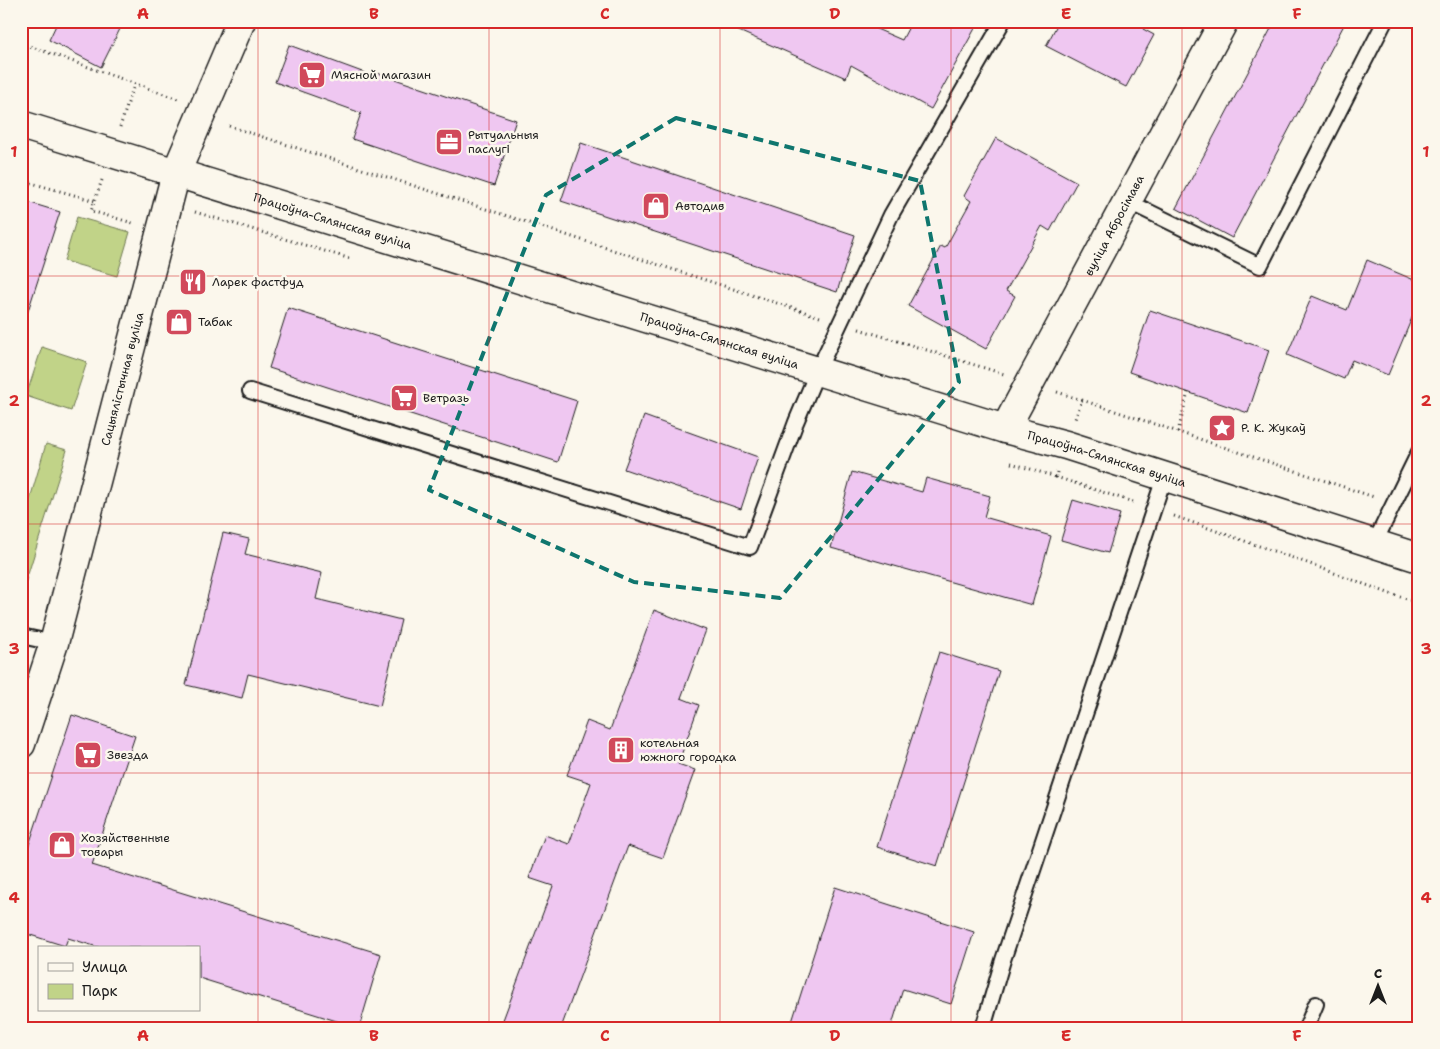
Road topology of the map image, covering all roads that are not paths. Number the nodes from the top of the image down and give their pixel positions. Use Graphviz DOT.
graph roads {
  1 [pos="241,21"];
  2 [pos="1003,21"];
  3 [pos="1224,21"];
  4 [pos="1385,21"];
  5 [pos="21,125"];
  6 [pos="176,173"];
  7 [pos="1127,202"];
  8 [pos="818,370"];
  9 [pos="250,391"];
  10 [pos="1005,429"];
  11 [pos="1419,452"];
  12 [pos="1164,478"];
  13 [pos="1374,544"];
  14 [pos="1419,558"];
  15 [pos="21,636"];
  16 [pos="54,643"];
  17 [pos="21,744"];
  18 [pos="1316,1004"];
  19 [pos="983,1028"];
  20 [pos="1306,1028"];
  1 -- 6 [label="main road, Сацыялістычная вуліца"];
  2 -- 8 [label="lane"];
  3 -- 7 [label="main road, вуліца Абросімава"];
  4 -- 7 [label="lane"];
  5 -- 6 [label="main road, Працоўна-Сялянская вуліца"];
  6 -- 8 [label="main road, Працоўна-Сялянская вуліца"];
  6 -- 16 [label="main road, Сацыялістычная вуліца"];
  7 -- 10 [label="main road, вуліца Абросімава"];
  8 -- 9 [label="lane"];
  8 -- 10 [label="main road, Працоўна-Сялянская вуліца"];
  10 -- 12 [label="main road, Працоўна-Сялянская вуліца"];
  11 -- 13 [label="lane"];
  12 -- 13 [label="main road, Працоўна-Сялянская вуліца"];
  12 -- 19 [label="lane"];
  13 -- 14 [label="main road, Працоўна-Сялянская вуліца"];
  15 -- 16 [label="lane"];
  16 -- 17 [label="main road, Сацыялістычная вуліца"];
  18 -- 20 [label="lane"];
}
